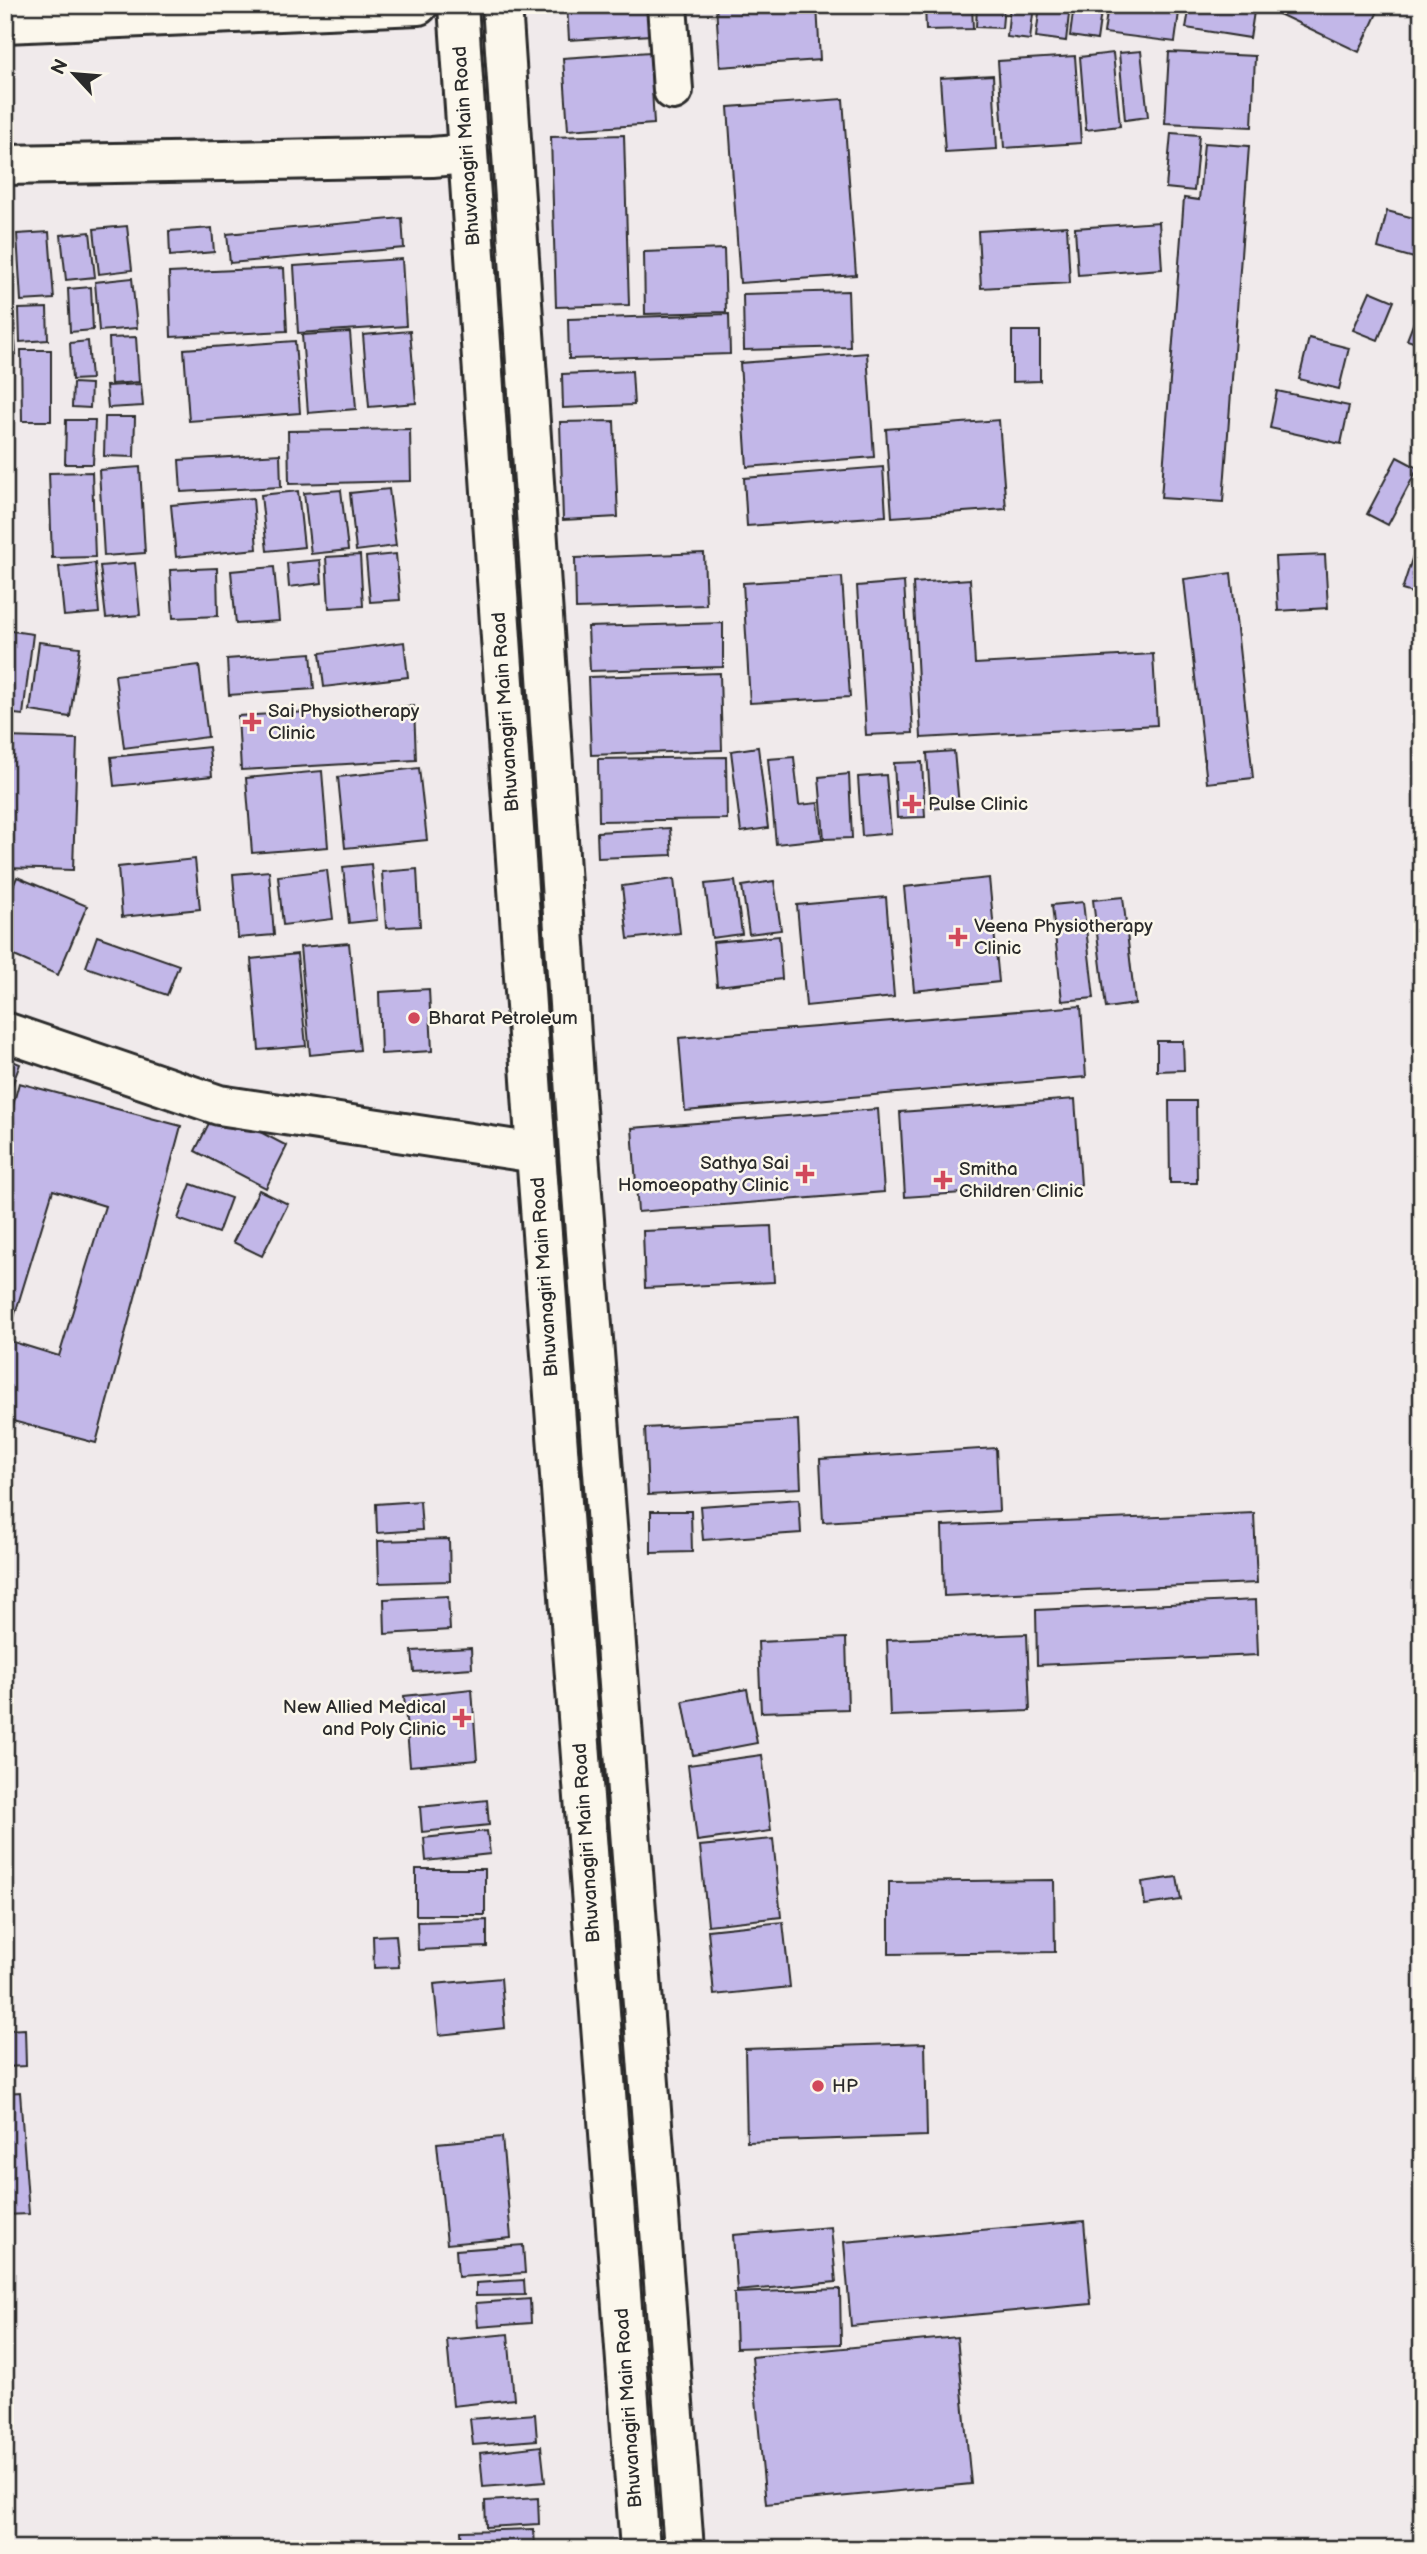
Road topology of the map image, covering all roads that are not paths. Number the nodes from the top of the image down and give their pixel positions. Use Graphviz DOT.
graph roads {
  1 [pos="418,5"];
  2 [pos="458,5"];
  3 [pos="502,5"];
  4 [pos="667,5"];
  5 [pos="5,23"];
  6 [pos="673,90"];
  7 [pos="467,154"];
  8 [pos="5,165"];
  9 [pos="5,1032"];
  10 [pos="536,1153"];
  11 [pos="640,2549"];
  12 [pos="684,2549"];
  1 -- 5 [label="main road"];
  2 -- 7 [label="main road, Bhuvanagiri Main Road"];
  3 -- 12 [label="main road"];
  4 -- 6 [label="main road"];
  7 -- 8 [label="main road"];
  7 -- 10 [label="main road, Bhuvanagiri Main Road"];
  9 -- 10 [label="main road"];
  10 -- 11 [label="main road, Bhuvanagiri Main Road"];
}
